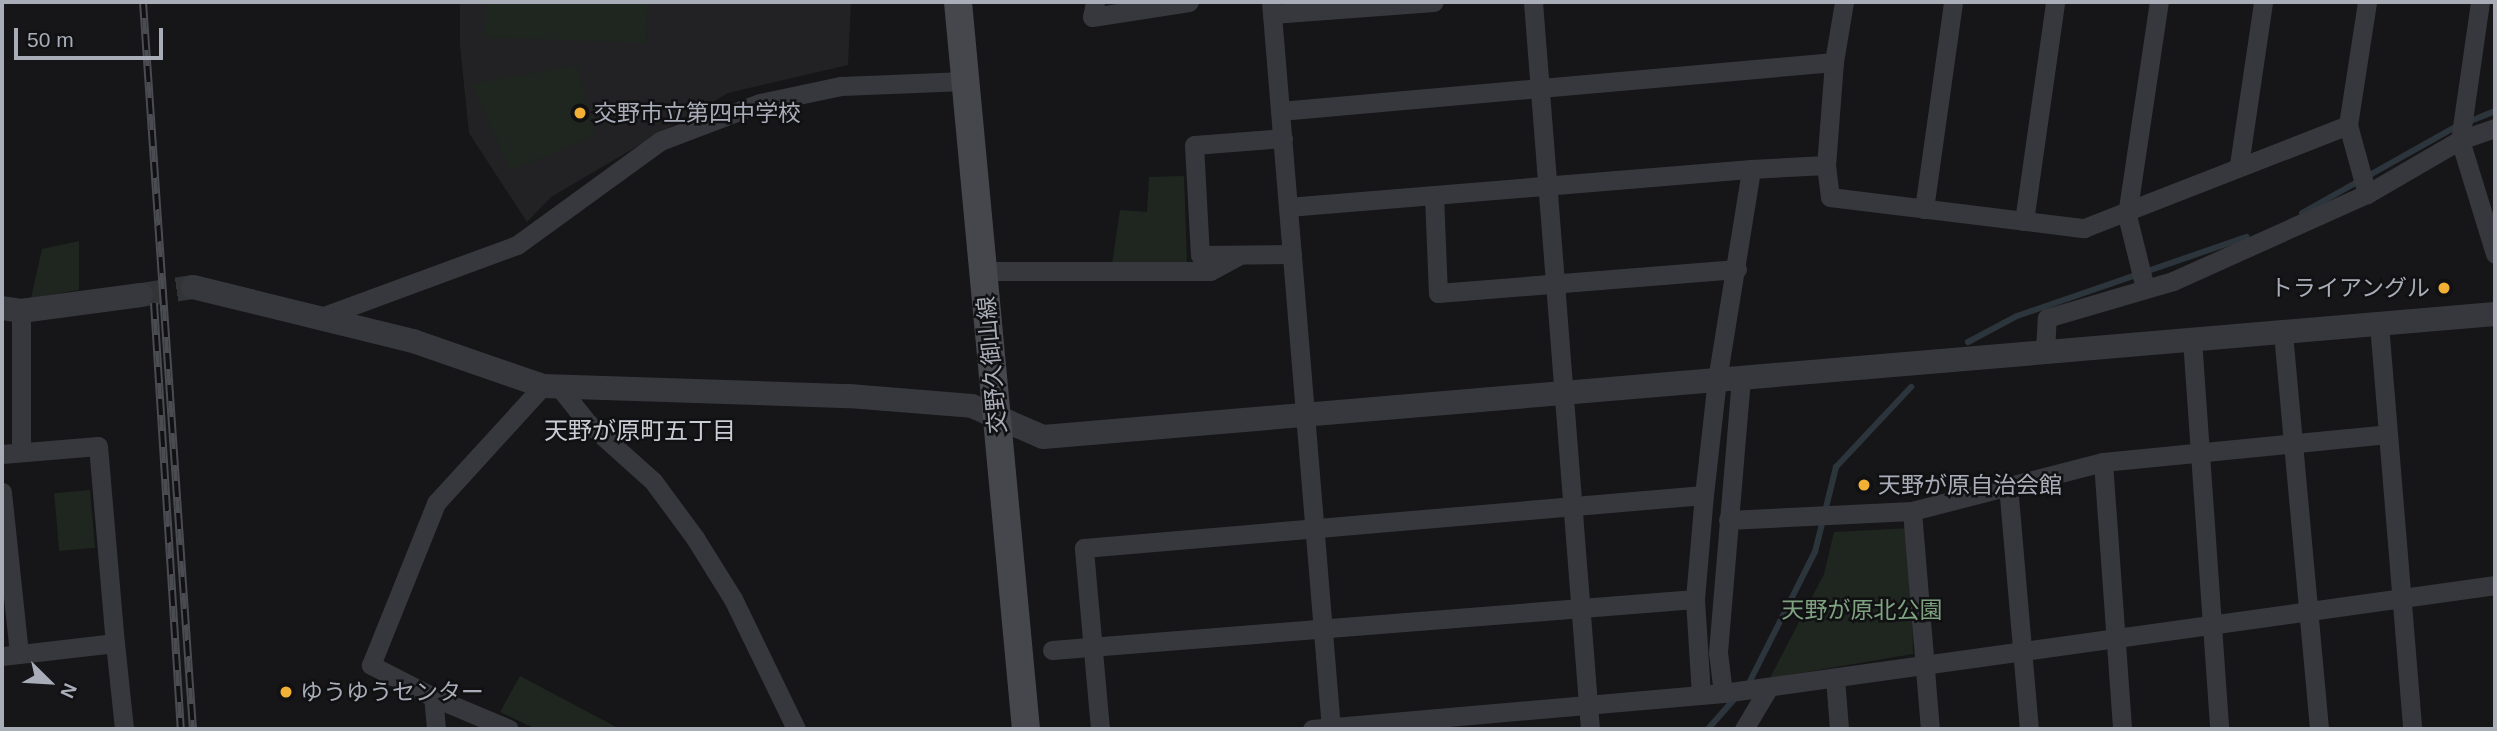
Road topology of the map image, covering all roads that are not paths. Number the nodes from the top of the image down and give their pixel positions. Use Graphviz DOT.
graph roads {
  1 [pos="958,2"];
  2 [pos="1095,2"];
  3 [pos="1188,2"];
  4 [pos="1434,2"];
  5 [pos="1533,2"];
  6 [pos="1844,2"];
  7 [pos="1953,2"];
  8 [pos="2055,2"];
  9 [pos="2159,2"];
  10 [pos="2263,2"];
  11 [pos="2367,2"];
  12 [pos="2480,2"];
  13 [pos="1272,8"];
  14 [pos="1833,62"];
  15 [pos="965,80"];
  16 [pos="1540,88"];
  17 [pos="1280,111"];
  18 [pos="2348,125"];
  19 [pos="2495,128"];
  20 [pos="1283,138"];
  21 [pos="2460,140"];
  22 [pos="1826,164"];
  23 [pos="2239,165"];
  24 [pos="1751,169"];
  25 [pos="1547,186"];
  26 [pos="2367,194"];
  27 [pos="1433,195"];
  28 [pos="1288,207"];
  29 [pos="1924,209"];
  30 [pos="2127,215"];
  31 [pos="2024,221"];
  32 [pos="1240,254"];
  33 [pos="1292,254"];
  34 [pos="2495,254"];
  35 [pos="1738,269"];
  36 [pos="983,271"];
  37 [pos="1555,284"];
  38 [pos="193,287"];
  39 [pos="2145,288"];
  40 [pos="141,295"];
  41 [pos="11,310"];
  42 [pos="2495,314"];
  43 [pos="324,316"];
  44 [pos="2379,324"];
  45 [pos="2283,333"];
  46 [pos="2192,339"];
  47 [pos="2045,351"];
  48 [pos="1729,379"];
  49 [pos="551,387"];
  50 [pos="1564,393"];
  51 [pos="1305,416"];
  52 [pos="997,420"];
  53 [pos="2388,434"];
  54 [pos="2294,444"];
  55 [pos="11,453"];
  56 [pos="2200,453"];
  57 [pos="2103,462"];
  58 [pos="2008,485"];
  59 [pos="2,492"];
  60 [pos="1704,495"];
  61 [pos="1572,506"];
  62 [pos="1912,512"];
  63 [pos="1728,520"];
  64 [pos="1314,528"];
  65 [pos="2495,585"];
  66 [pos="2401,597"];
  67 [pos="1695,599"];
  68 [pos="1580,608"];
  69 [pos="2308,610"];
  70 [pos="2212,624"];
  71 [pos="1323,628"];
  72 [pos="2115,638"];
  73 [pos="115,643"];
  74 [pos="1093,647"];
  75 [pos="1052,650"];
  76 [pos="2022,651"];
  77 [pos="10,655"];
  78 [pos="1925,665"];
  79 [pos="1835,678"];
  80 [pos="1769,687"];
  81 [pos="1723,693"];
  82 [pos="1701,695"];
  83 [pos="433,697"];
  84 [pos="1588,705"];
  85 [pos="124,729"];
  86 [pos="436,729"];
  87 [pos="509,729"];
  88 [pos="796,729"];
  89 [pos="1026,729"];
  90 [pos="1100,729"];
  91 [pos="1325,729"];
  92 [pos="1590,729"];
  93 [pos="1744,729"];
  94 [pos="1839,729"];
  95 [pos="1930,729"];
  96 [pos="2029,729"];
  97 [pos="2122,729"];
  98 [pos="2219,729"];
  99 [pos="2319,729"];
  100 [pos="2412,729"];
  1 -- 15 [label="main road, 交野久御山線"];
  2 -- 3 [label="street"];
  4 -- 13 [label="street"];
  5 -- 16 [label="street"];
  6 -- 14 [label="street"];
  7 -- 29 [label="street"];
  8 -- 31 [label="street"];
  9 -- 30 [label="street"];
  10 -- 23 [label="street"];
  11 -- 18 [label="street"];
  12 -- 21 [label="street"];
  13 -- 17 [label="street"];
  14 -- 16 [label="street"];
  14 -- 22 [label="street"];
  15 -- 36 [label="main road, 交野久御山線"];
  15 -- 43 [label="street"];
  16 -- 17 [label="street"];
  16 -- 25 [label="street"];
  17 -- 20 [label="street"];
  18 -- 23 [label="street"];
  18 -- 26 [label="street"];
  19 -- 21 [label="street"];
  20 -- 28 [label="street"];
  20 -- 32 [label="street"];
  21 -- 26 [label="street"];
  21 -- 34 [label="street"];
  22 -- 24 [label="street"];
  22 -- 29 [label="street"];
  23 -- 30 [label="street"];
  24 -- 25 [label="street"];
  24 -- 35 [label="street"];
  25 -- 27 [label="street"];
  25 -- 37 [label="street"];
  26 -- 39 [label="street"];
  27 -- 28 [label="street"];
  27 -- 37 [label="street"];
  28 -- 33 [label="street"];
  29 -- 31 [label="street"];
  30 -- 31 [label="street"];
  30 -- 39 [label="street"];
  32 -- 33 [label="street"];
  32 -- 36 [label="street"];
  33 -- 51 [label="street"];
  35 -- 37 [label="street"];
  35 -- 48 [label="street"];
  36 -- 52 [label="main road, 交野久御山線"];
  37 -- 50 [label="street"];
  38 -- 43 [label="street"];
  39 -- 47 [label="street"];
  40 -- 41 [label="street"];
  41 -- 55 [label="street"];
  42 -- 44 [label="street"];
  43 -- 49 [label="street"];
  44 -- 45 [label="street"];
  44 -- 53 [label="street"];
  45 -- 46 [label="street"];
  45 -- 54 [label="street"];
  46 -- 47 [label="street"];
  46 -- 56 [label="street"];
  47 -- 48 [label="street"];
  48 -- 50 [label="street"];
  48 -- 60 [label="street"];
  48 -- 63 [label="street"];
  49 -- 52 [label="street"];
  49 -- 83 [label="street"];
  49 -- 88 [label="street"];
  50 -- 51 [label="street"];
  50 -- 61 [label="street"];
  51 -- 52 [label="street"];
  51 -- 64 [label="street"];
  52 -- 89 [label="main road, 交野久御山線"];
  53 -- 54 [label="street"];
  53 -- 66 [label="street"];
  54 -- 56 [label="street"];
  54 -- 69 [label="street"];
  55 -- 73 [label="street"];
  56 -- 57 [label="street"];
  56 -- 70 [label="street"];
  57 -- 58 [label="street"];
  57 -- 72 [label="street"];
  58 -- 62 [label="street"];
  58 -- 76 [label="street"];
  59 -- 77 [label="street"];
  60 -- 61 [label="street"];
  60 -- 67 [label="street"];
  61 -- 64 [label="street"];
  61 -- 68 [label="street"];
  62 -- 63 [label="street"];
  62 -- 78 [label="street"];
  63 -- 81 [label="street"];
  64 -- 71 [label="street"];
  64 -- 74 [label="street"];
  65 -- 66 [label="street"];
  66 -- 69 [label="street"];
  66 -- 100 [label="street"];
  67 -- 68 [label="street"];
  67 -- 82 [label="street"];
  68 -- 71 [label="street"];
  68 -- 84 [label="street"];
  69 -- 70 [label="street"];
  69 -- 99 [label="street"];
  70 -- 72 [label="street"];
  70 -- 98 [label="street"];
  71 -- 74 [label="street"];
  71 -- 91 [label="street"];
  72 -- 76 [label="street"];
  72 -- 97 [label="street"];
  73 -- 77 [label="street"];
  73 -- 85 [label="street"];
  74 -- 75 [label="street"];
  74 -- 90 [label="street"];
  76 -- 78 [label="street"];
  76 -- 96 [label="street"];
  78 -- 79 [label="street"];
  78 -- 95 [label="street"];
  79 -- 80 [label="street"];
  79 -- 94 [label="street"];
  80 -- 81 [label="street"];
  80 -- 93 [label="street"];
  81 -- 82 [label="street"];
  82 -- 84 [label="street"];
  83 -- 86 [label="street"];
  83 -- 87 [label="street"];
  84 -- 91 [label="street"];
  84 -- 92 [label="street"];
}
